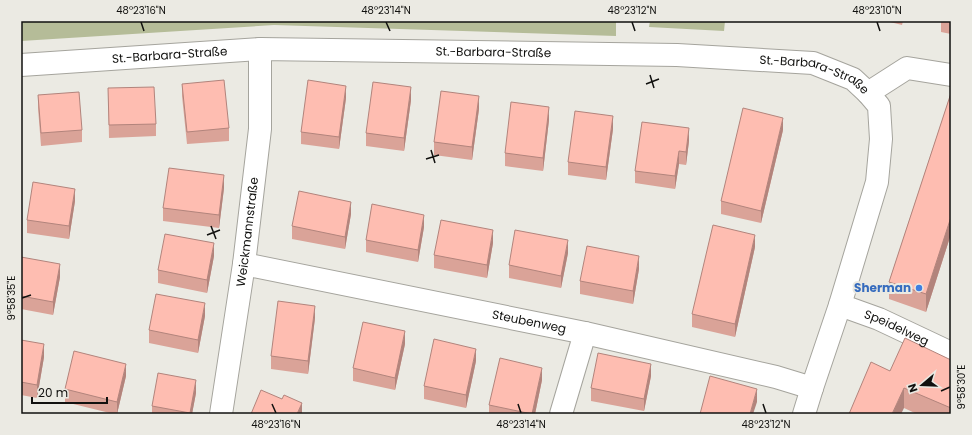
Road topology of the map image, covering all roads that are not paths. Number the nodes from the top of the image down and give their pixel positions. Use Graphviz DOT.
graph roads {
  1 [pos="260,49"];
  2 [pos="21,65"];
  3 [pos="951,75"];
  4 [pos="868,93"];
  5 [pos="244,264"];
  6 [pos="840,305"];
  7 [pos="585,333"];
  8 [pos="951,353"];
  9 [pos="812,388"];
  10 [pos="221,414"];
  11 [pos="561,414"];
  12 [pos="804,414"];
  1 -- 2 [label="street, St.-Barbara-Straße"];
  1 -- 4 [label="street, St.-Barbara-Straße"];
  1 -- 5 [label="street, Weickmannstraße"];
  3 -- 4 [label="street, St.-Barbara-Straße"];
  4 -- 6 [label="street"];
  5 -- 7 [label="street, Steubenweg"];
  5 -- 10 [label="street, Weickmannstraße"];
  6 -- 8 [label="street, Speidelweg"];
  6 -- 9 [label="street"];
  7 -- 9 [label="street, Steubenweg"];
  7 -- 11 [label="street"];
  9 -- 12 [label="street"];
}
